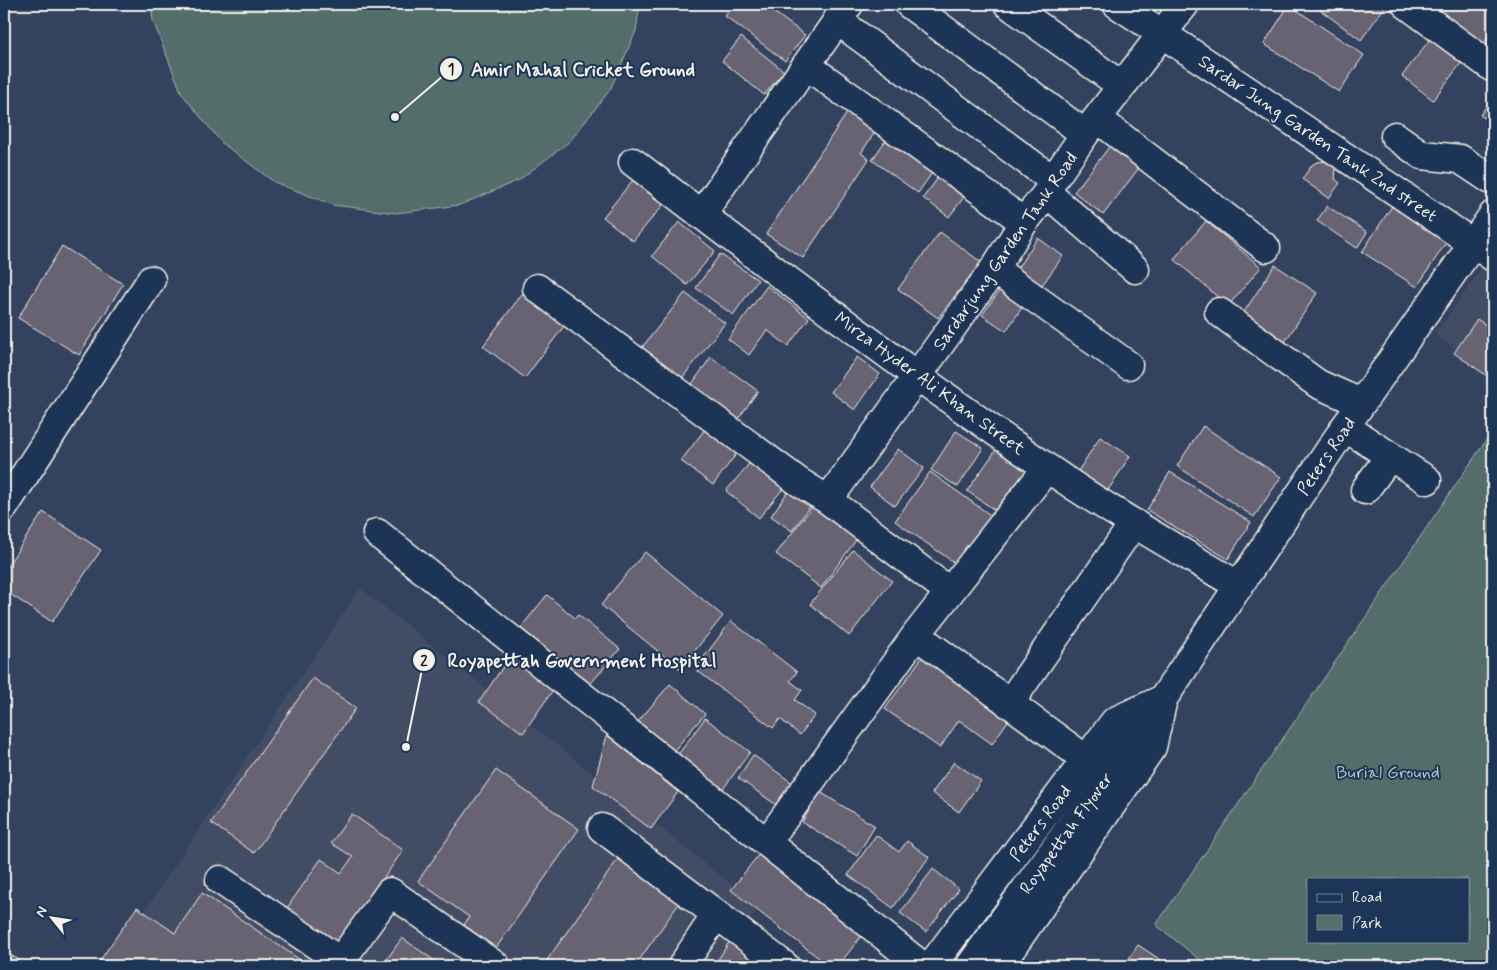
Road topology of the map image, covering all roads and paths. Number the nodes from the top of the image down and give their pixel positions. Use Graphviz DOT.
graph roads {
  1 [pos="909,4"];
  2 [pos="1008,4"];
  3 [pos="1117,4"];
  4 [pos="1185,4"];
  5 [pos="1406,4"];
  6 [pos="843,12"];
  7 [pos="1163,34"];
  8 [pos="806,65"];
  9 [pos="1493,68"];
  10 [pos="1122,86"];
  11 [pos="1092,127"];
  12 [pos="1395,136"];
  13 [pos="633,162"];
  14 [pos="1493,181"];
  15 [pos="1050,187"];
  16 [pos="701,215"];
  17 [pos="1493,215"];
  18 [pos="1024,222"];
  19 [pos="1266,248"];
  20 [pos="1483,250"];
  21 [pos="994,269"];
  22 [pos="1135,269"];
  23 [pos="151,280"];
  24 [pos="537,288"];
  25 [pos="1220,312"];
  26 [pos="1128,365"];
  27 [pos="918,376"];
  28 [pos="1361,404"];
  29 [pos="1345,427"];
  30 [pos="1390,456"];
  31 [pos="1047,468"];
  32 [pos="1427,480"];
  33 [pos="1365,490"];
  34 [pos="828,500"];
  35 [pos="4,507"];
  36 [pos="1134,523"];
  37 [pos="378,533"];
  38 [pos="1239,586"];
  39 [pos="950,592"];
  40 [pos="916,635"];
  41 [pos="1163,699"];
  42 [pos="1009,704"];
  43 [pos="1095,771"];
  44 [pos="602,828"];
  45 [pos="767,842"];
  46 [pos="220,880"];
  47 [pos="716,915"];
  48 [pos="339,964"];
  49 [pos="496,966"];
  50 [pos="682,966"];
  51 [pos="785,966"];
  52 [pos="922,966"];
  53 [pos="931,966"];
  54 [pos="970,966"];
  55 [pos="998,966"];
  1 -- 11 [label="street"];
  2 -- 10 [label="street"];
  3 -- 7 [label="street, Sardar Jung Garden Tank 2nd street"];
  4 -- 7 [label="street, Sardarjung Garden Tank Road"];
  5 -- 9 [label="street"];
  6 -- 8 [label="street"];
  6 -- 15 [label="street"];
  7 -- 10 [label="street, Sardarjung Garden Tank Road"];
  7 -- 20 [label="street, Sardar Jung Garden Tank 2nd street"];
  8 -- 16 [label="street"];
  8 -- 18 [label="street"];
  10 -- 11 [label="street, Sardarjung Garden Tank Road"];
  11 -- 15 [label="street, Sardarjung Garden Tank Road"];
  11 -- 19 [label="street"];
  12 -- 14 [label="street"];
  13 -- 16 [label="street, Mirza Hyder Ali Khan Street"];
  15 -- 18 [label="street, Sardarjung Garden Tank Road"];
  15 -- 22 [label="street"];
  16 -- 27 [label="street, Mirza Hyder Ali Khan Street"];
  17 -- 20 [label="street, Peters Road"];
  18 -- 21 [label="street, Sardarjung Garden Tank Road"];
  20 -- 28 [label="street, Peters Road"];
  21 -- 26 [label="street"];
  21 -- 27 [label="street, Sardarjung Garden Tank Road"];
  23 -- 35 [label="street"];
  24 -- 34 [label="street"];
  25 -- 28 [label="street"];
  27 -- 31 [label="street, Mirza Hyder Ali Khan Street"];
  27 -- 34 [label="street, Sardarjung Garden Tank Road"];
  28 -- 29 [label="street, Peters Road"];
  29 -- 30 [label="street"];
  29 -- 38 [label="street, Peters Road"];
  30 -- 32 [label="street"];
  30 -- 33 [label="street"];
  31 -- 36 [label="street, Mirza Hyder Ali Khan Street"];
  31 -- 39 [label="street"];
  34 -- 39 [label="street"];
  36 -- 38 [label="street, Mirza Hyder Ali Khan Street"];
  36 -- 42 [label="street"];
  37 -- 45 [label="street"];
  38 -- 41 [label="street, Peters Road"];
  39 -- 40 [label="street"];
  40 -- 42 [label="street"];
  40 -- 45 [label="street"];
  41 -- 43 [label="street, Peters Road"];
  41 -- 55 [label="street, Peters Road"];
  42 -- 43 [label="street"];
  43 -- 53 [label="street, Peters Road"];
  43 -- 54 [label="street, Royapettah Flyover"];
  44 -- 47 [label="street"];
  45 -- 52 [label="street"];
  46 -- 48 [label="street"];
  47 -- 50 [label="street"];
  47 -- 51 [label="street"];
  48 -- 49 [label="street"];
}
